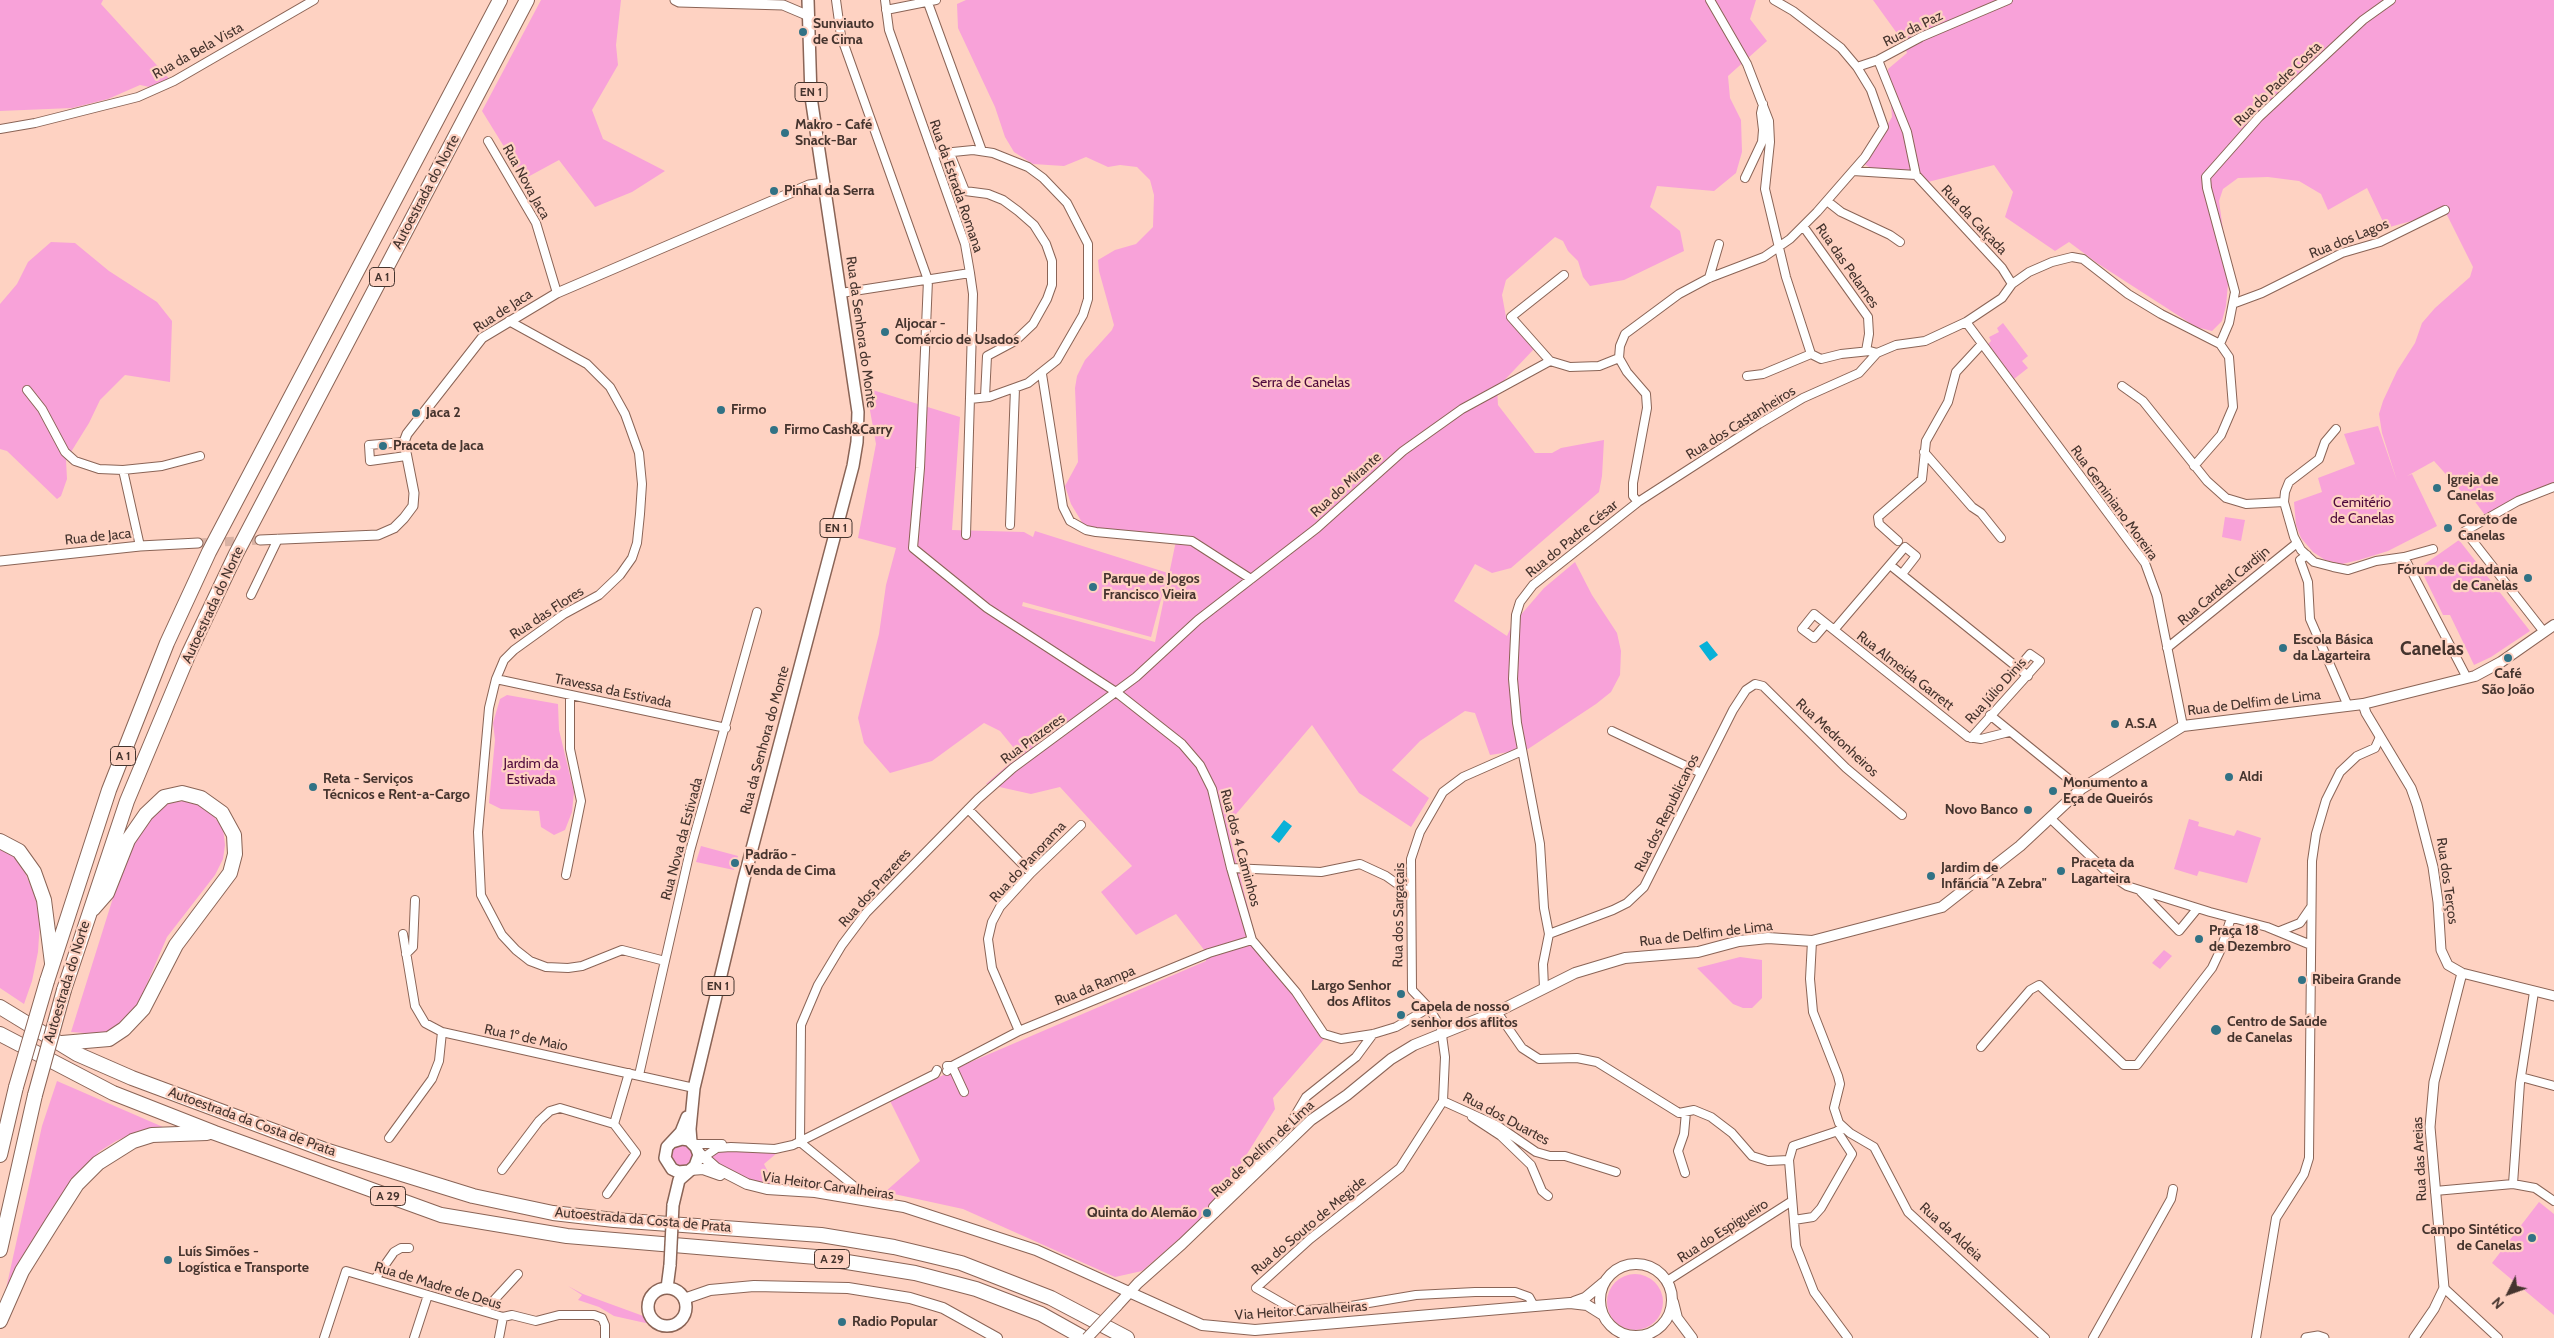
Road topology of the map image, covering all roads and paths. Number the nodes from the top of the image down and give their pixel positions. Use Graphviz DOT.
graph roads {
  1 [pos="314,0"];
  2 [pos="500,0"];
  3 [pos="527,0"];
  4 [pos="675,0"];
  5 [pos="792,0"];
  6 [pos="808,0"];
  7 [pos="836,0"];
  8 [pos="885,0"];
  9 [pos="1710,0"];
  10 [pos="1774,0"];
  11 [pos="2008,0"];
  12 [pos="2391,0"];
  13 [pos="932,2"];
  14 [pos="783,5"];
  15 [pos="886,10"];
  16 [pos="809,16"];
  17 [pos="1878,60"];
  18 [pos="1857,67"];
  19 [pos="1763,103"];
  20 [pos="0,129"];
  21 [pos="488,141"];
  22 [pos="949,151"];
  23 [pos="982,151"];
  24 [pos="933,154"];
  25 [pos="1853,171"];
  26 [pos="1916,175"];
  27 [pos="1745,178"];
  28 [pos="823,183"];
  29 [pos="1827,201"];
  30 [pos="2445,210"];
  31 [pos="1803,226"];
  32 [pos="1900,242"];
  33 [pos="1719,244"];
  34 [pos="1779,246"];
  35 [pos="970,273"];
  36 [pos="1564,275"];
  37 [pos="1708,278"];
  38 [pos="928,280"];
  39 [pos="2012,284"];
  40 [pos="557,293"];
  41 [pos="841,293"];
  42 [pos="2235,303"];
  43 [pos="509,321"];
  44 [pos="1966,322"];
  45 [pos="2220,344"];
  46 [pos="1981,345"];
  47 [pos="1866,351"];
  48 [pos="1877,353"];
  49 [pos="1811,354"];
  50 [pos="1619,358"];
  51 [pos="1550,361"];
  52 [pos="1042,374"];
  53 [pos="1747,376"];
  54 [pos="2122,386"];
  55 [pos="1016,388"];
  56 [pos="26,390"];
  57 [pos="985,397"];
  58 [pos="970,399"];
  59 [pos="2336,429"];
  60 [pos="404,442"];
  61 [pos="1924,452"];
  62 [pos="200,456"];
  63 [pos="406,456"];
  64 [pos="2194,466"];
  65 [pos="123,470"];
  66 [pos="2554,487"];
  67 [pos="1638,502"];
  68 [pos="2284,502"];
  69 [pos="1010,525"];
  70 [pos="966,535"];
  71 [pos="2000,538"];
  72 [pos="278,539"];
  73 [pos="260,540"];
  74 [pos="1898,541"];
  75 [pos="198,542"];
  76 [pos="2297,543"];
  77 [pos="140,546"];
  78 [pos="2433,549"];
  79 [pos="2307,556"];
  80 [pos="2404,557"];
  81 [pos="0,561"];
  82 [pos="1890,564"];
  83 [pos="1902,574"];
  84 [pos="1251,579"];
  85 [pos="252,595"];
  86 [pos="757,612"];
  87 [pos="1826,624"];
  88 [pos="2554,625"];
  89 [pos="1834,630"];
  90 [pos="2544,632"];
  91 [pos="2167,648"];
  92 [pos="2018,668"];
  93 [pos="2028,676"];
  94 [pos="2467,678"];
  95 [pos="496,679"];
  96 [pos="1752,685"];
  97 [pos="1116,692"];
  98 [pos="570,695"];
  99 [pos="2364,704"];
  100 [pos="2348,706"];
  101 [pos="1990,715"];
  102 [pos="2183,726"];
  103 [pos="726,728"];
  104 [pos="1612,732"];
  105 [pos="2008,732"];
  106 [pos="1970,737"];
  107 [pos="2380,737"];
  108 [pos="1522,751"];
  109 [pos="1701,773"];
  110 [pos="2081,790"];
  111 [pos="968,809"];
  112 [pos="1902,815"];
  113 [pos="2050,818"];
  114 [pos="1081,825"];
  115 [pos="0,842"];
  116 [pos="1231,868"];
  117 [pos="1031,873"];
  118 [pos="566,876"];
  119 [pos="2139,891"];
  120 [pos="1410,893"];
  121 [pos="415,900"];
  122 [pos="2312,906"];
  123 [pos="2197,908"];
  124 [pos="88,915"];
  125 [pos="2231,918"];
  126 [pos="2279,931"];
  127 [pos="403,934"];
  128 [pos="1549,934"];
  129 [pos="1252,940"];
  130 [pos="1812,941"];
  131 [pos="2312,945"];
  132 [pos="406,954"];
  133 [pos="665,961"];
  134 [pos="52,967"];
  135 [pos="2462,974"];
  136 [pos="1544,988"];
  137 [pos="2534,992"];
  138 [pos="2554,996"];
  139 [pos="0,1007"];
  140 [pos="1429,1008"];
  141 [pos="1496,1012"];
  142 [pos="442,1032"];
  143 [pos="1019,1032"];
  144 [pos="0,1034"];
  145 [pos="1373,1034"];
  146 [pos="1441,1035"];
  147 [pos="62,1043"];
  148 [pos="1981,1047"];
  149 [pos="942,1071"];
  150 [pos="629,1073"];
  151 [pos="639,1075"];
  152 [pos="2521,1077"];
  153 [pos="2554,1086"];
  154 [pos="694,1088"];
  155 [pos="964,1092"];
  156 [pos="1443,1101"];
  157 [pos="1451,1104"];
  158 [pos="691,1106"];
  159 [pos="1686,1112"];
  160 [pos="614,1124"];
  161 [pos="1841,1130"];
  162 [pos="215,1133"];
  163 [pos="389,1138"];
  164 [pos="672,1142"];
  165 [pos="800,1142"];
  166 [pos="731,1146"];
  167 [pos="0,1155"];
  168 [pos="694,1157"];
  169 [pos="1790,1160"];
  170 [pos="670,1167"];
  171 [pos="502,1170"];
  172 [pos="1616,1172"];
  173 [pos="1685,1173"];
  174 [pos="2513,1184"];
  175 [pos="2174,1189"];
  176 [pos="2435,1191"];
  177 [pos="607,1194"];
  178 [pos="1548,1196"];
  179 [pos="871,1200"];
  180 [pos="1792,1201"];
  181 [pos="2554,1201"];
  182 [pos="673,1205"];
  183 [pos="1215,1213"];
  184 [pos="936,1216"];
  185 [pos="1794,1220"];
  186 [pos="409,1248"];
  187 [pos="0,1250"];
  188 [pos="518,1274"];
  189 [pos="374,1279"];
  190 [pos="1606,1280"];
  191 [pos="1667,1281"];
  192 [pos="667,1288"];
  193 [pos="2444,1288"];
  194 [pos="1130,1292"];
  195 [pos="428,1294"];
  196 [pos="684,1299"];
  197 [pos="1672,1299"];
  198 [pos="1570,1303"];
  199 [pos="1534,1306"];
  200 [pos="484,1311"];
  201 [pos="1604,1315"];
  202 [pos="504,1317"];
  203 [pos="0,1322"];
  204 [pos="664,1326"];
  205 [pos="1636,1336"];
  206 [pos="324,1338"];
  207 [pos="414,1338"];
  208 [pos="499,1338"];
  209 [pos="605,1338"];
  210 [pos="663,1338"];
  211 [pos="997,1338"];
  212 [pos="1086,1338"];
  213 [pos="1127,1338"];
  214 [pos="1657,1338"];
  215 [pos="1692,1338"];
  216 [pos="1848,1338"];
  217 [pos="2045,1338"];
  218 [pos="2093,1338"];
  219 [pos="2256,1338"];
  220 [pos="2306,1338"];
  221 [pos="2324,1338"];
  222 [pos="2414,1338"];
  223 [pos="2498,1338"];
  1 -- 20 [label="street, Rua da Bela Vista"];
  2 -- 134 [label="highway, Autoestrada do Norte / A 1"];
  3 -- 124 [label="highway, Autoestrada do Norte / A 1"];
  4 -- 14 [label="street"];
  5 -- 14 [label="street"];
  6 -- 16 [label="main road, Rua da Senhora do Monte / EN 1"];
  7 -- 38 [label="street"];
  8 -- 15 [label="street, Rua da Estrada Romana"];
  9 -- 19 [label="street"];
  10 -- 18 [label="street"];
  11 -- 17 [label="street, Rua da Paz"];
  12 -- 42 [label="street, Rua do Padre Costa"];
  13 -- 15 [label="street"];
  13 -- 23 [label="street"];
  14 -- 16 [label="street"];
  15 -- 24 [label="street, Rua da Estrada Romana"];
  16 -- 28 [label="main road, Rua da Senhora do Monte / EN 1"];
  17 -- 18 [label="street, Rua da Paz"];
  17 -- 26 [label="street"];
  18 -- 25 [label="street"];
  19 -- 27 [label="street"];
  19 -- 34 [label="street"];
  21 -- 40 [label="street, Rua Nova Jaca"];
  22 -- 23 [label="street"];
  22 -- 24 [label="street"];
  22 -- 57 [label="street"];
  23 -- 52 [label="street"];
  24 -- 35 [label="street, Rua da Estrada Romana"];
  25 -- 26 [label="street"];
  25 -- 29 [label="street"];
  26 -- 39 [label="street, Rua da Calçada"];
  28 -- 40 [label="street, Rua de Jaca"];
  28 -- 41 [label="main road, Rua da Senhora do Monte / EN 1"];
  29 -- 31 [label="street"];
  29 -- 32 [label="street"];
  30 -- 42 [label="street, Rua dos Lagos"];
  31 -- 34 [label="street"];
  31 -- 47 [label="street, Rua das Pelames"];
  33 -- 37 [label="street"];
  34 -- 37 [label="street"];
  34 -- 49 [label="street"];
  35 -- 38 [label="street"];
  35 -- 58 [label="street, Rua da Estrada Romana"];
  36 -- 51 [label="street"];
  37 -- 50 [label="street"];
  38 -- 41 [label="street"];
  38 -- 97 [label="street, Rua dos 4 Caminhos"];
  39 -- 44 [label="street"];
  39 -- 45 [label="street"];
  40 -- 43 [label="street, Rua de Jaca"];
  41 -- 154 [label="main road, Rua da Senhora do Monte / EN 1"];
  42 -- 45 [label="street, Rua do Padre Costa"];
  43 -- 60 [label="street, Rua de Jaca"];
  43 -- 95 [label="street, Rua das Flores"];
  44 -- 46 [label="street, Rua Geminiano Moreira"];
  44 -- 48 [label="street, Rua dos Castanheiros"];
  45 -- 64 [label="street"];
  46 -- 61 [label="street"];
  46 -- 91 [label="street, Rua Geminiano Moreira"];
  47 -- 48 [label="street"];
  47 -- 49 [label="street"];
  48 -- 67 [label="street, Rua dos Castanheiros"];
  49 -- 53 [label="street"];
  50 -- 51 [label="street"];
  50 -- 67 [label="street, Rua do Padre César"];
  51 -- 84 [label="street, Rua do Mirante"];
  52 -- 55 [label="street"];
  52 -- 84 [label="street"];
  54 -- 64 [label="street"];
  55 -- 57 [label="street"];
  55 -- 69 [label="street"];
  56 -- 65 [label="street"];
  57 -- 58 [label="street"];
  58 -- 70 [label="street, Rua da Estrada Romana"];
  59 -- 68 [label="street"];
  60 -- 63 [label="street"];
  60 -- 63 [label="street"];
  61 -- 71 [label="street"];
  61 -- 74 [label="street"];
  62 -- 65 [label="street"];
  63 -- 72 [label="street"];
  64 -- 68 [label="street"];
  65 -- 77 [label="street"];
  66 -- 90 [label="street"];
  67 -- 108 [label="street, Rua do Padre César"];
  68 -- 76 [label="street"];
  72 -- 73 [label="street"];
  72 -- 85 [label="street"];
  75 -- 77 [label="street, Rua de Jaca"];
  76 -- 79 [label="street"];
  76 -- 91 [label="street, Rua Cardeal Cardijn"];
  77 -- 81 [label="street, Rua de Jaca"];
  78 -- 80 [label="street"];
  79 -- 80 [label="street"];
  79 -- 100 [label="street"];
  80 -- 94 [label="street"];
  82 -- 83 [label="street"];
  82 -- 83 [label="street"];
  82 -- 89 [label="street"];
  83 -- 92 [label="street"];
  84 -- 97 [label="street, Rua do Mirante"];
  86 -- 103 [label="street, Rua Nova da Estivada"];
  87 -- 89 [label="street, Rua Almeida Garrett"];
  88 -- 90 [label="main road, Rua de Delfim de Lima"];
  89 -- 106 [label="street, Rua Almeida Garrett"];
  90 -- 94 [label="main road, Rua de Delfim de Lima"];
  91 -- 102 [label="street, Rua Geminiano Moreira"];
  92 -- 93 [label="street"];
  92 -- 93 [label="street, Rua Júlio Dinis"];
  93 -- 101 [label="street, Rua Júlio Dinis"];
  94 -- 99 [label="main road, Rua de Delfim de Lima"];
  95 -- 98 [label="street, Travessa da Estivada"];
  95 -- 133 [label="street, Rua das Flores"];
  96 -- 109 [label="street, Rua dos Republicanos"];
  96 -- 112 [label="street, Rua Medronheiros"];
  97 -- 111 [label="street, Rua Prazeres"];
  97 -- 116 [label="street, Rua dos 4 Caminhos"];
  98 -- 103 [label="street, Travessa da Estivada"];
  98 -- 118 [label="street"];
  99 -- 100 [label="main road, Rua de Delfim de Lima"];
  99 -- 107 [label="street, Rua dos Terços"];
  100 -- 102 [label="main road, Rua de Delfim de Lima"];
  101 -- 105 [label="street"];
  101 -- 106 [label="street, Rua Júlio Dinis"];
  102 -- 110 [label="main road, Rua de Delfim de Lima"];
  103 -- 133 [label="street, Rua Nova da Estivada"];
  104 -- 109 [label="street"];
  105 -- 106 [label="street"];
  105 -- 110 [label="street"];
  107 -- 122 [label="street"];
  107 -- 135 [label="street, Rua dos Terços"];
  108 -- 120 [label="street, Rua dos Sargaçais"];
  108 -- 128 [label="street, Rua do Padre César"];
  109 -- 128 [label="street, Rua dos Republicanos"];
  110 -- 113 [label="main road, Rua de Delfim de Lima"];
  111 -- 117 [label="street"];
  111 -- 165 [label="street, Rua dos Prazeres"];
  113 -- 119 [label="street"];
  113 -- 130 [label="main road, Rua de Delfim de Lima"];
  114 -- 117 [label="street, Rua do Panorama"];
  115 -- 134 [label="highway"];
  116 -- 120 [label="street"];
  116 -- 129 [label="street, Rua dos 4 Caminhos"];
  117 -- 143 [label="street, Rua do Panorama"];
  119 -- 123 [label="street"];
  119 -- 123 [label="street"];
  120 -- 140 [label="street, Rua dos Sargaçais"];
  121 -- 132 [label="street, Rua 1º de Maio"];
  122 -- 126 [label="street"];
  122 -- 131 [label="street"];
  123 -- 125 [label="street"];
  124 -- 147 [label="highway"];
  124 -- 187 [label="highway, Autoestrada do Norte / A 1, bridge"];
  125 -- 126 [label="street"];
  125 -- 148 [label="street"];
  126 -- 131 [label="street"];
  127 -- 132 [label="street, Rua 1º de Maio"];
  128 -- 136 [label="street, Rua do Padre César"];
  129 -- 143 [label="street, Rua da Rampa"];
  129 -- 145 [label="street, Rua dos 4 Caminhos"];
  130 -- 136 [label="main road, Rua de Delfim de Lima"];
  130 -- 161 [label="street"];
  131 -- 219 [label="street"];
  132 -- 142 [label="street, Rua 1º de Maio"];
  133 -- 151 [label="street, Rua Nova da Estivada"];
  134 -- 167 [label="highway, Autoestrada do Norte / A 1, bridge"];
  135 -- 137 [label="street, Rua dos Terços"];
  135 -- 176 [label="street, Rua das Areias"];
  136 -- 141 [label="main road, Rua de Delfim de Lima"];
  137 -- 138 [label="street, Rua dos Terços"];
  137 -- 152 [label="street"];
  139 -- 147 [label="highway, Autoestrada da Costa de Prata / A 29"];
  140 -- 145 [label="street, Rua dos 4 Caminhos"];
  140 -- 146 [label="street, Rua dos Sargaçais"];
  141 -- 146 [label="main road, Rua de Delfim de Lima"];
  141 -- 159 [label="street"];
  142 -- 150 [label="street, Rua 1º de Maio"];
  142 -- 163 [label="street"];
  143 -- 149 [label="street, Rua da Rampa"];
  144 -- 162 [label="highway, Autoestrada da Costa de Prata / A 29"];
  145 -- 183 [label="street"];
  146 -- 156 [label="street"];
  146 -- 183 [label="main road, Rua de Delfim de Lima"];
  147 -- 213 [label="highway, Autoestrada da Costa de Prata / A 29"];
  149 -- 155 [label="street"];
  149 -- 165 [label="street, Rua da Rampa"];
  150 -- 151 [label="street, Rua 1º de Maio"];
  150 -- 160 [label="street"];
  151 -- 154 [label="street, Rua 1º de Maio"];
  152 -- 153 [label="street"];
  152 -- 174 [label="street"];
  154 -- 158 [label="main road, EN 1"];
  156 -- 157 [label="street, Rua dos Duartes"];
  156 -- 199 [label="street, Rua do Souto de Megide"];
  157 -- 172 [label="street, Rua dos Duartes"];
  157 -- 178 [label="street"];
  158 -- 164 [label="main road, EN 1"];
  158 -- 168 [label="main road, EN 1"];
  159 -- 169 [label="street"];
  159 -- 173 [label="street"];
  160 -- 171 [label="street"];
  160 -- 177 [label="street"];
  161 -- 169 [label="street"];
  161 -- 185 [label="street"];
  161 -- 217 [label="street, Rua da Aldeia"];
  162 -- 203 [label="highway"];
  162 -- 212 [label="highway, Autoestrada da Costa de Prata / A 29"];
  164 -- 168 [label="main road"];
  164 -- 170 [label="main road, EN 1"];
  165 -- 166 [label="street, Rua da Rampa"];
  165 -- 179 [label="street"];
  166 -- 168 [label="street"];
  166 -- 168 [label="street, Rua da Rampa"];
  168 -- 170 [label="main road"];
  168 -- 179 [label="main road, Via Heitor Carvalheiras"];
  168 -- 182 [label="main road, EN 1"];
  168 -- 184 [label="main road, Via Heitor Carvalheiras"];
  169 -- 180 [label="street"];
  170 -- 182 [label="main road, EN 1"];
  174 -- 176 [label="street"];
  174 -- 181 [label="street"];
  175 -- 218 [label="street"];
  176 -- 193 [label="street, Rua das Areias"];
  179 -- 184 [label="main road, Via Heitor Carvalheiras"];
  180 -- 185 [label="street"];
  180 -- 191 [label="street, Rua do Espigueiro"];
  182 -- 192 [label="main road, EN 1, bridge"];
  183 -- 194 [label="main road, Rua de Delfim de Lima"];
  184 -- 194 [label="main road, Via Heitor Carvalheiras"];
  185 -- 216 [label="street"];
  186 -- 189 [label="street"];
  188 -- 200 [label="street"];
  189 -- 195 [label="street, Rua de Madre de Deus"];
  189 -- 206 [label="street, Rua de Madre de Deus"];
  190 -- 191 [label="main road, Via Heitor Carvalheiras"];
  190 -- 198 [label="main road, Via Heitor Carvalheiras"];
  190 -- 201 [label="main road"];
  191 -- 197 [label="main road"];
  192 -- 196 [label="main road"];
  192 -- 204 [label="main road"];
  193 -- 222 [label="street"];
  193 -- 223 [label="street"];
  194 -- 199 [label="main road, Via Heitor Carvalheiras"];
  194 -- 212 [label="main road, Rua de Delfim de Lima, bridge"];
  195 -- 200 [label="street, Rua de Madre de Deus"];
  195 -- 207 [label="street"];
  196 -- 204 [label="main road"];
  196 -- 211 [label="main road"];
  197 -- 205 [label="main road"];
  197 -- 215 [label="main road"];
  198 -- 199 [label="main road, Via Heitor Carvalheiras"];
  198 -- 201 [label="main road, Via Heitor Carvalheiras"];
  200 -- 202 [label="street, Rua de Madre de Deus"];
  201 -- 205 [label="main road, Via Heitor Carvalheiras"];
  202 -- 208 [label="street, Rua de Madre de Deus"];
  202 -- 209 [label="street"];
  204 -- 210 [label="main road"];
  205 -- 214 [label="main road, Via Heitor Carvalheiras"];
  220 -- 221 [label="street"];
}
